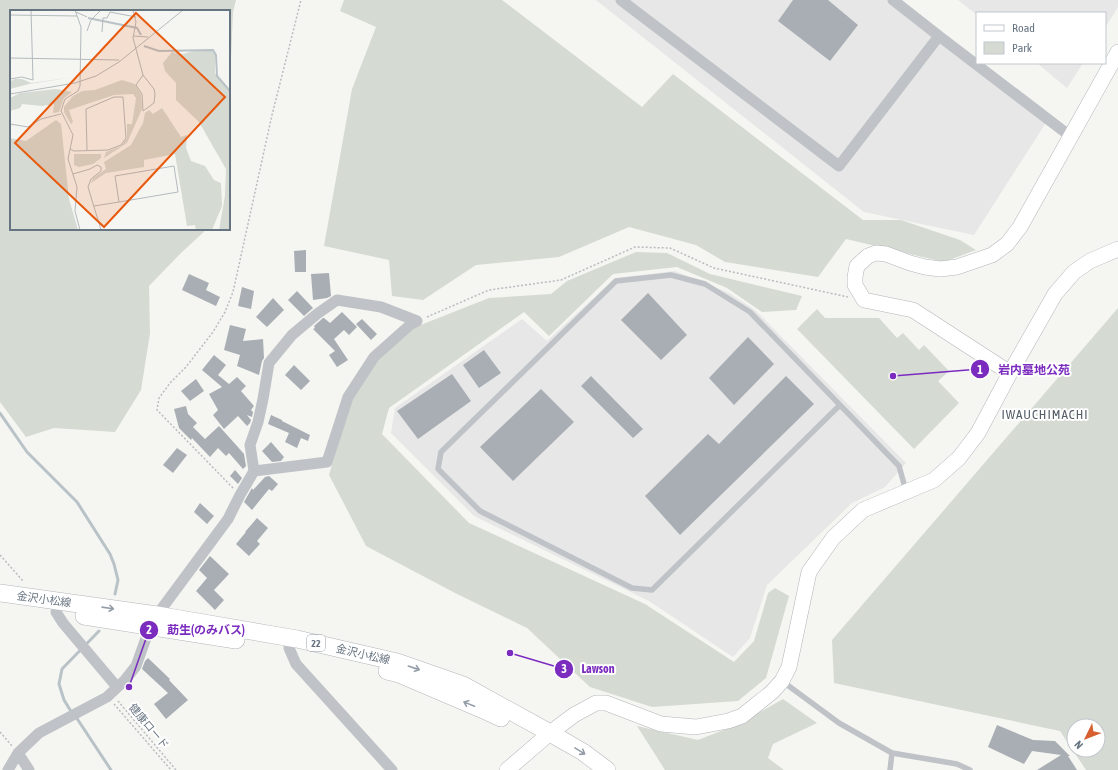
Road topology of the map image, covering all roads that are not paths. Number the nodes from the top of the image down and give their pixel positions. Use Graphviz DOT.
graph roads {
  1 [pos="621,0"];
  2 [pos="893,0"];
  3 [pos="939,36"];
  4 [pos="1118,52"];
  5 [pos="1070,136"];
  6 [pos="1118,249"];
  7 [pos="1010,373"];
  8 [pos="840,406"];
  9 [pos="254,471"];
  10 [pos="906,492"];
  11 [pos="0,593"];
  12 [pos="0,604"];
  13 [pos="56,612"];
  14 [pos="153,621"];
  15 [pos="289,648"];
  16 [pos="782,681"];
  17 [pos="112,692"];
  18 [pos="546,736"];
  19 [pos="18,753"];
  20 [pos="892,753"];
  21 [pos="8,770"];
  22 [pos="29,770"];
  23 [pos="392,770"];
  24 [pos="507,770"];
  25 [pos="589,770"];
  26 [pos="607,770"];
  27 [pos="890,770"];
  28 [pos="970,770"];
  1 -- 3 [label="street"];
  2 -- 3 [label="street"];
  3 -- 5 [label="street"];
  4 -- 5 [label="street"];
  5 -- 7 [label="street"];
  6 -- 7 [label="street"];
  7 -- 10 [label="street"];
  8 -- 8 [label="lane"];
  8 -- 10 [label="lane"];
  9 -- 9 [label="street"];
  9 -- 14 [label="street"];
  10 -- 16 [label="street"];
  11 -- 14 [label="main road, 金沢小松線 / 22, one-way"];
  12 -- 13 [label="main road, 金沢小松線 / 22"];
  13 -- 14 [label="main road, 金沢小松線 / 22"];
  13 -- 17 [label="street"];
  14 -- 15 [label="main road, 金沢小松線 / 22"];
  14 -- 17 [label="street"];
  14 -- 18 [label="main road, 金沢小松線 / 22, one-way"];
  18 -- 15 [label="main road, 金沢小松線 / 22, one-way"];
  15 -- 23 [label="street"];
  16 -- 18 [label="street"];
  16 -- 20 [label="lane"];
  17 -- 19 [label="street"];
  18 -- 24 [label="street"];
  18 -- 25 [label="main road, 金沢小松線 / 22"];
  18 -- 26 [label="main road, 金沢小松線 / 22, one-way"];
  19 -- 21 [label="street"];
  19 -- 22 [label="street"];
  20 -- 27 [label="lane"];
  20 -- 28 [label="lane"];
}
